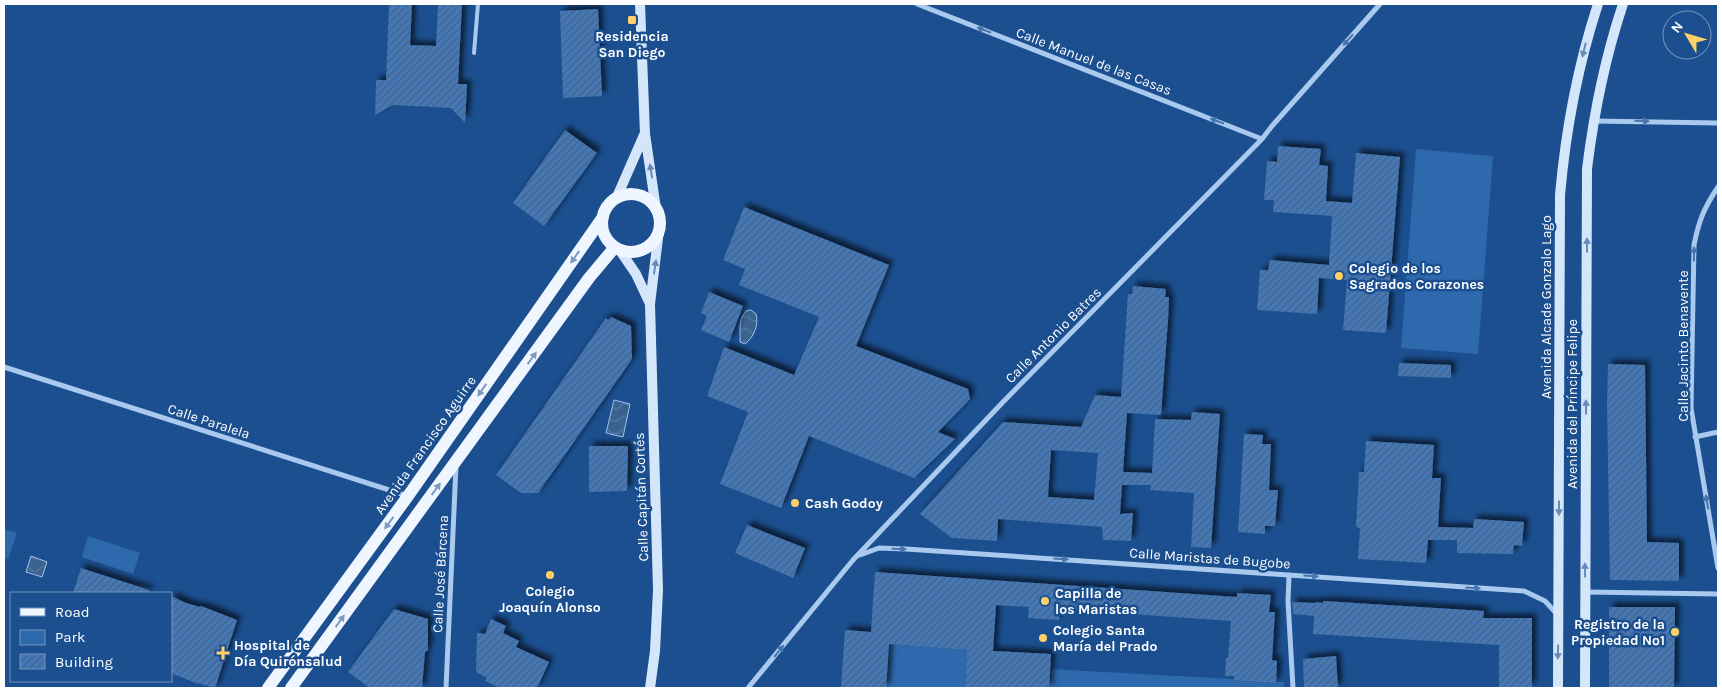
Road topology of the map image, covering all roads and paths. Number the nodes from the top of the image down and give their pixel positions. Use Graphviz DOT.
graph roads {
  1 [pos="478,4"];
  2 [pos="640,4"];
  3 [pos="917,4"];
  4 [pos="1379,4"];
  5 [pos="1598,4"];
  6 [pos="1623,4"];
  7 [pos="474,53"];
  8 [pos="1593,121"];
  9 [pos="1718,122"];
  10 [pos="645,134"];
  11 [pos="1262,139"];
  12 [pos="1718,187"];
  13 [pos="616,199"];
  14 [pos="656,209"];
  15 [pos="603,217"];
  16 [pos="658,230"];
  17 [pos="617,248"];
  18 [pos="650,304"];
  19 [pos="4,366"];
  20 [pos="1718,432"];
  21 [pos="1695,437"];
  22 [pos="456,461"];
  23 [pos="408,496"];
  24 [pos="853,560"];
  25 [pos="1718,568"];
  26 [pos="1289,575"];
  27 [pos="1586,592"];
  28 [pos="1718,594"];
  29 [pos="1559,616"];
  30 [pos="268,688"];
  31 [pos="291,688"];
  32 [pos="446,688"];
  33 [pos="650,688"];
  34 [pos="748,688"];
  35 [pos="1293,688"];
  36 [pos="1558,688"];
  37 [pos="1585,688"];
  1 -- 7 [label="lane"];
  2 -- 10 [label="street, Calle Capitán Cortés"];
  11 -- 3 [label="street, Calle Manuel de las Casas, one-way"];
  4 -- 11 [label="street, Calle Antonio Batres, one-way"];
  5 -- 29 [label="street, Avenida Alcade Gonzalo Lago, one-way"];
  6 -- 8 [label="street"];
  8 -- 9 [label="street, one-way"];
  27 -- 8 [label="street, Avenida del Príncipe Felipe, one-way"];
  10 -- 13 [label="street, Calle Capitán Cortés"];
  14 -- 10 [label="street, Calle Capitán Cortés, one-way"];
  11 -- 24 [label="street, Calle Antonio Batres"];
  21 -- 12 [label="street, Calle Jacinto Benavente, one-way"];
  13 -- 14 [label="main road"];
  13 -- 15 [label="main road, Calle Capitán Cortés"];
  14 -- 16 [label="main road, Calle Capitán Cortés"];
  15 -- 17 [label="main road, Calle Capitán Cortés"];
  15 -- 23 [label="main road, Avenida Francisco Aguirre, one-way"];
  16 -- 17 [label="main road"];
  18 -- 16 [label="street, Calle Capitán Cortés, one-way"];
  17 -- 18 [label="street, Calle Capitán Cortés"];
  22 -- 17 [label="main road, one-way"];
  18 -- 33 [label="street, Calle Capitán Cortés"];
  19 -- 23 [label="street, Calle Paralela"];
  20 -- 21 [label="street"];
  25 -- 21 [label="street, Calle Jacinto Benavente, one-way"];
  31 -- 22 [label="main road, one-way"];
  22 -- 32 [label="street, Calle José Bárcena"];
  23 -- 30 [label="main road, Avenida Francisco Aguirre, one-way"];
  24 -- 26 [label="street, Calle Maristas de Bugobe, one-way"];
  34 -- 24 [label="street, Calle Antonio Batres, one-way"];
  26 -- 29 [label="street, Calle Maristas de Bugobe, one-way"];
  26 -- 35 [label="street"];
  27 -- 28 [label="street"];
  27 -- 37 [label="street, Avenida del Príncipe Felipe"];
  29 -- 36 [label="street, one-way"];
}
